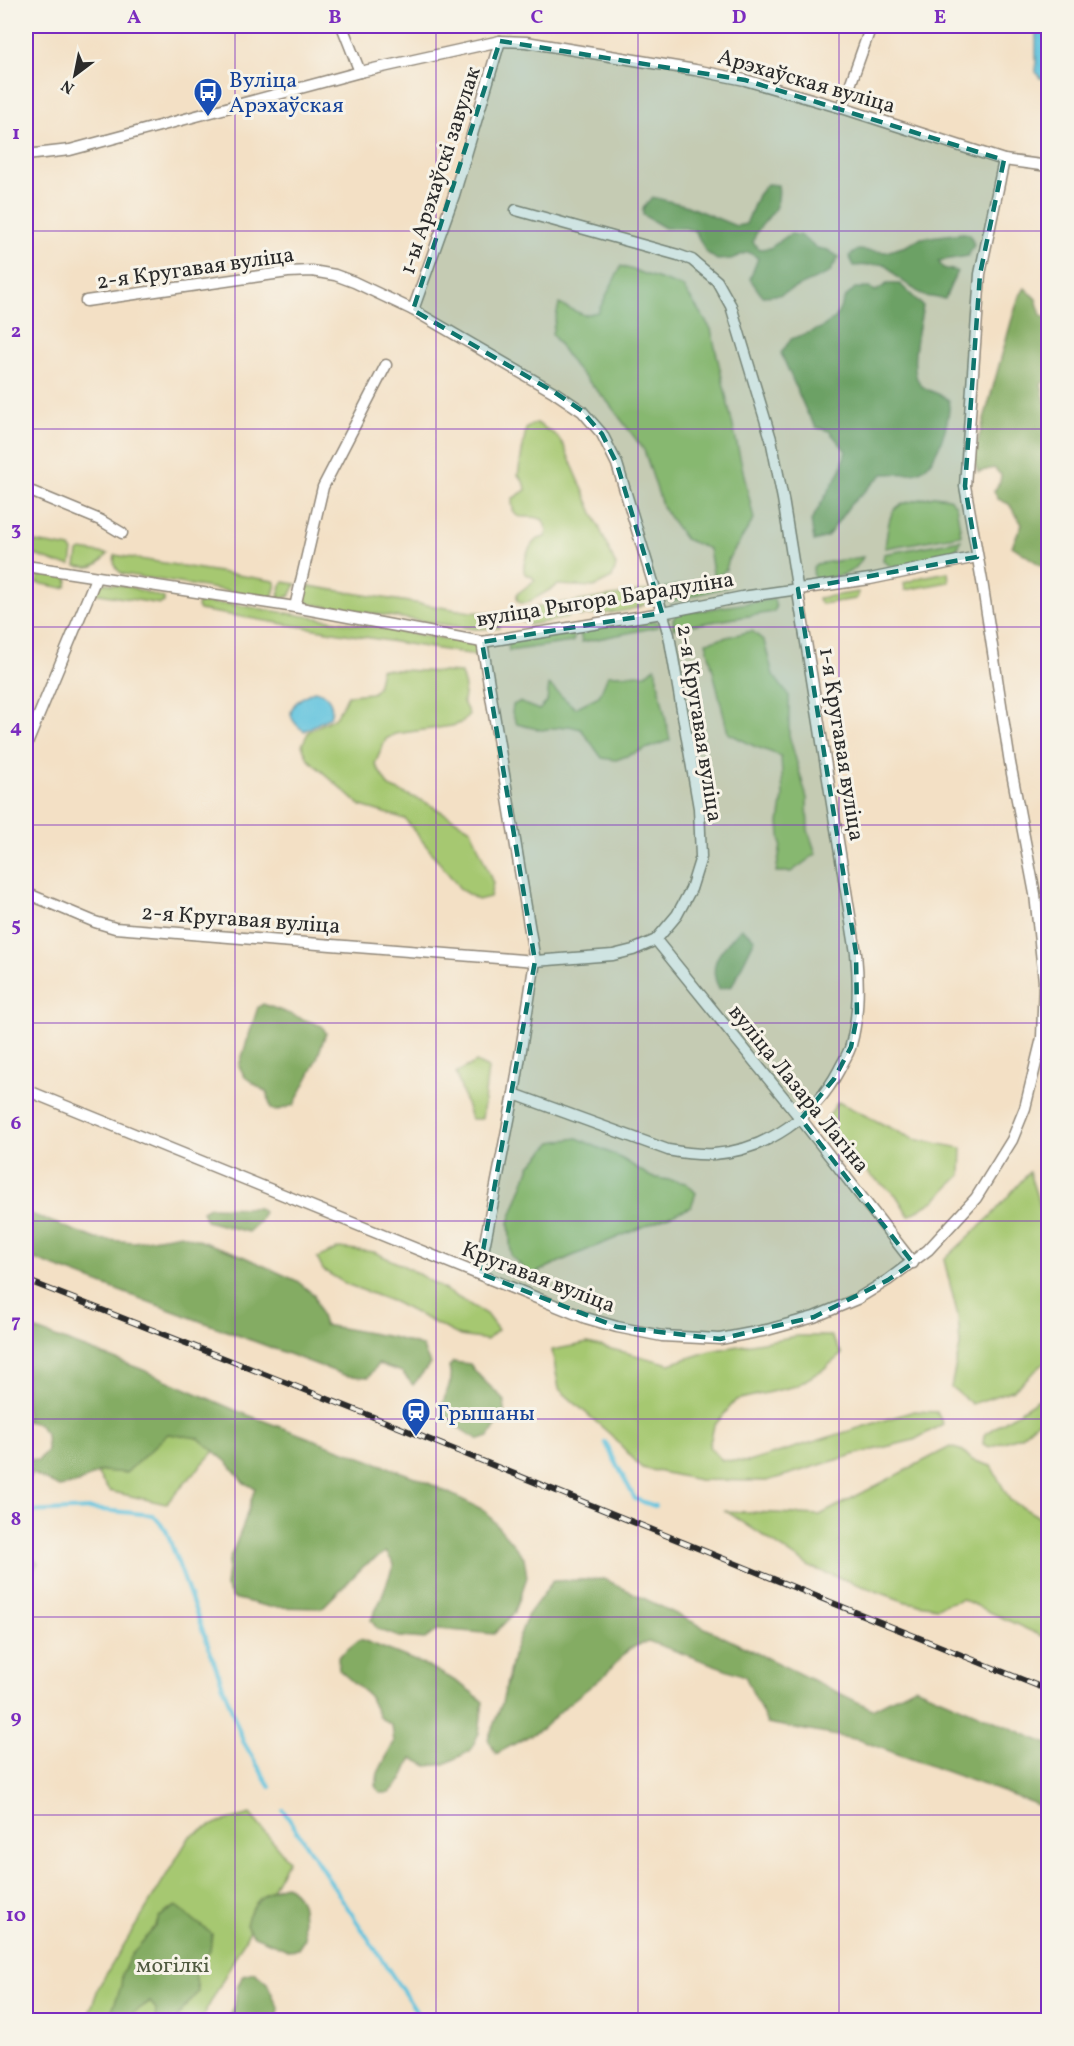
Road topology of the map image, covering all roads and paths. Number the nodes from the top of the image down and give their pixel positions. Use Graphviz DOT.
graph roads {
  1 [pos="342,26"];
  2 [pos="871,26"];
  3 [pos="500,41"];
  4 [pos="360,72"];
  5 [pos="842,108"];
  6 [pos="26,155"];
  7 [pos="1004,160"];
  8 [pos="1048,166"];
  9 [pos="516,210"];
  10 [pos="86,301"];
  11 [pos="413,310"];
  12 [pos="386,365"];
  13 [pos="26,490"];
  14 [pos="122,533"];
  15 [pos="977,557"];
  16 [pos="26,566"];
  17 [pos="96,578"];
  18 [pos="798,589"];
  19 [pos="295,607"];
  20 [pos="662,613"];
  21 [pos="482,642"];
  22 [pos="26,747"];
  23 [pos="26,893"];
  24 [pos="656,940"];
  25 [pos="535,961"];
  26 [pos="26,1090"];
  27 [pos="514,1094"];
  28 [pos="801,1119"];
  29 [pos="913,1263"];
  30 [pos="479,1273"];
  1 -- 4 [label="street"];
  2 -- 5 [label="street"];
  3 -- 4 [label="street, Арэхаўская вуліца"];
  3 -- 5 [label="street, Арэхаўская вуліца"];
  3 -- 11 [label="street, 1-ы Арэхаўскі завулак"];
  4 -- 6 [label="street, Арэхаўская вуліца"];
  5 -- 7 [label="street, Арэхаўская вуліца"];
  7 -- 8 [label="street, Арэхаўская вуліца"];
  7 -- 15 [label="street, Кругавая вуліца"];
  9 -- 18 [label="street, 1-я Кругавая вуліца"];
  10 -- 11 [label="street, 2-я Кругавая вуліца"];
  11 -- 20 [label="street, 2-я Кругавая вуліца"];
  12 -- 19 [label="street"];
  13 -- 14 [label="street"];
  15 -- 18 [label="street, вуліца Рыгора Барадуліна"];
  15 -- 29 [label="street, Кругавая вуліца"];
  16 -- 17 [label="street, вуліца Рыгора Барадуліна"];
  17 -- 19 [label="street, вуліца Рыгора Барадуліна"];
  17 -- 22 [label="street"];
  18 -- 20 [label="street, вуліца Рыгора Барадуліна"];
  18 -- 28 [label="street, 1-я Кругавая вуліца"];
  19 -- 21 [label="street, вуліца Рыгора Барадуліна"];
  20 -- 21 [label="street, вуліца Рыгора Барадуліна"];
  20 -- 24 [label="street, 2-я Кругавая вуліца"];
  21 -- 25 [label="street"];
  23 -- 25 [label="street, 2-я Кругавая вуліца"];
  24 -- 25 [label="street, 2-я Кругавая вуліца"];
  24 -- 28 [label="street, вуліца Лазара Лагіна"];
  25 -- 27 [label="street"];
  26 -- 30 [label="street, Кругавая вуліца"];
  27 -- 28 [label="street, 1-я Кругавая вуліца"];
  27 -- 30 [label="street"];
  28 -- 29 [label="street, вуліца Лазара Лагіна"];
  29 -- 30 [label="street, Кругавая вуліца"];
}
